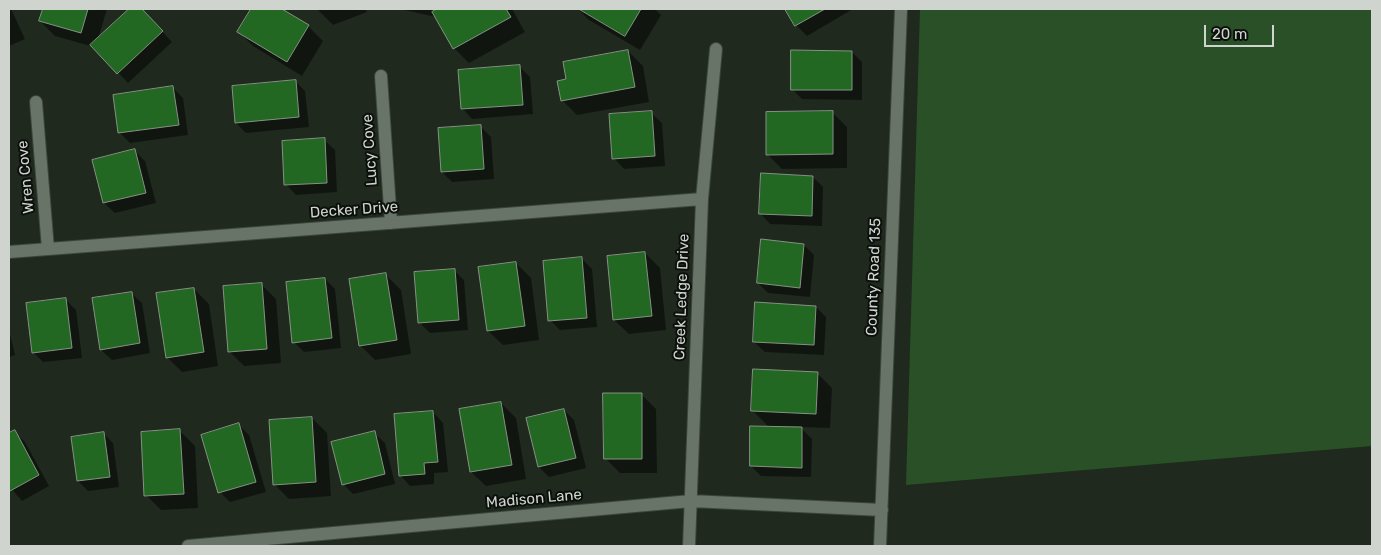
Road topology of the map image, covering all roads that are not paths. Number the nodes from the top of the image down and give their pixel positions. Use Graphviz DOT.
graph roads {
  1 [pos="901,9"];
  2 [pos="716,49"];
  3 [pos="381,76"];
  4 [pos="36,102"];
  5 [pos="702,199"];
  6 [pos="391,223"];
  7 [pos="48,249"];
  8 [pos="9,252"];
  9 [pos="691,501"];
  10 [pos="882,510"];
  11 [pos="188,546"];
  12 [pos="689,546"];
  13 [pos="880,546"];
  1 -- 10 [label="street, County Road 135"];
  2 -- 5 [label="street, Creek Ledge Drive"];
  3 -- 6 [label="street, Lucy Cove"];
  4 -- 7 [label="street, Wren Cove"];
  5 -- 6 [label="street, Decker Drive"];
  5 -- 9 [label="street, Creek Ledge Drive"];
  6 -- 7 [label="street, Decker Drive"];
  7 -- 8 [label="street, Decker Drive"];
  9 -- 10 [label="street, Madison Lane"];
  9 -- 11 [label="street, Madison Lane"];
  9 -- 12 [label="street, Creek Ledge Drive"];
  10 -- 13 [label="street, County Road 135"];
}
